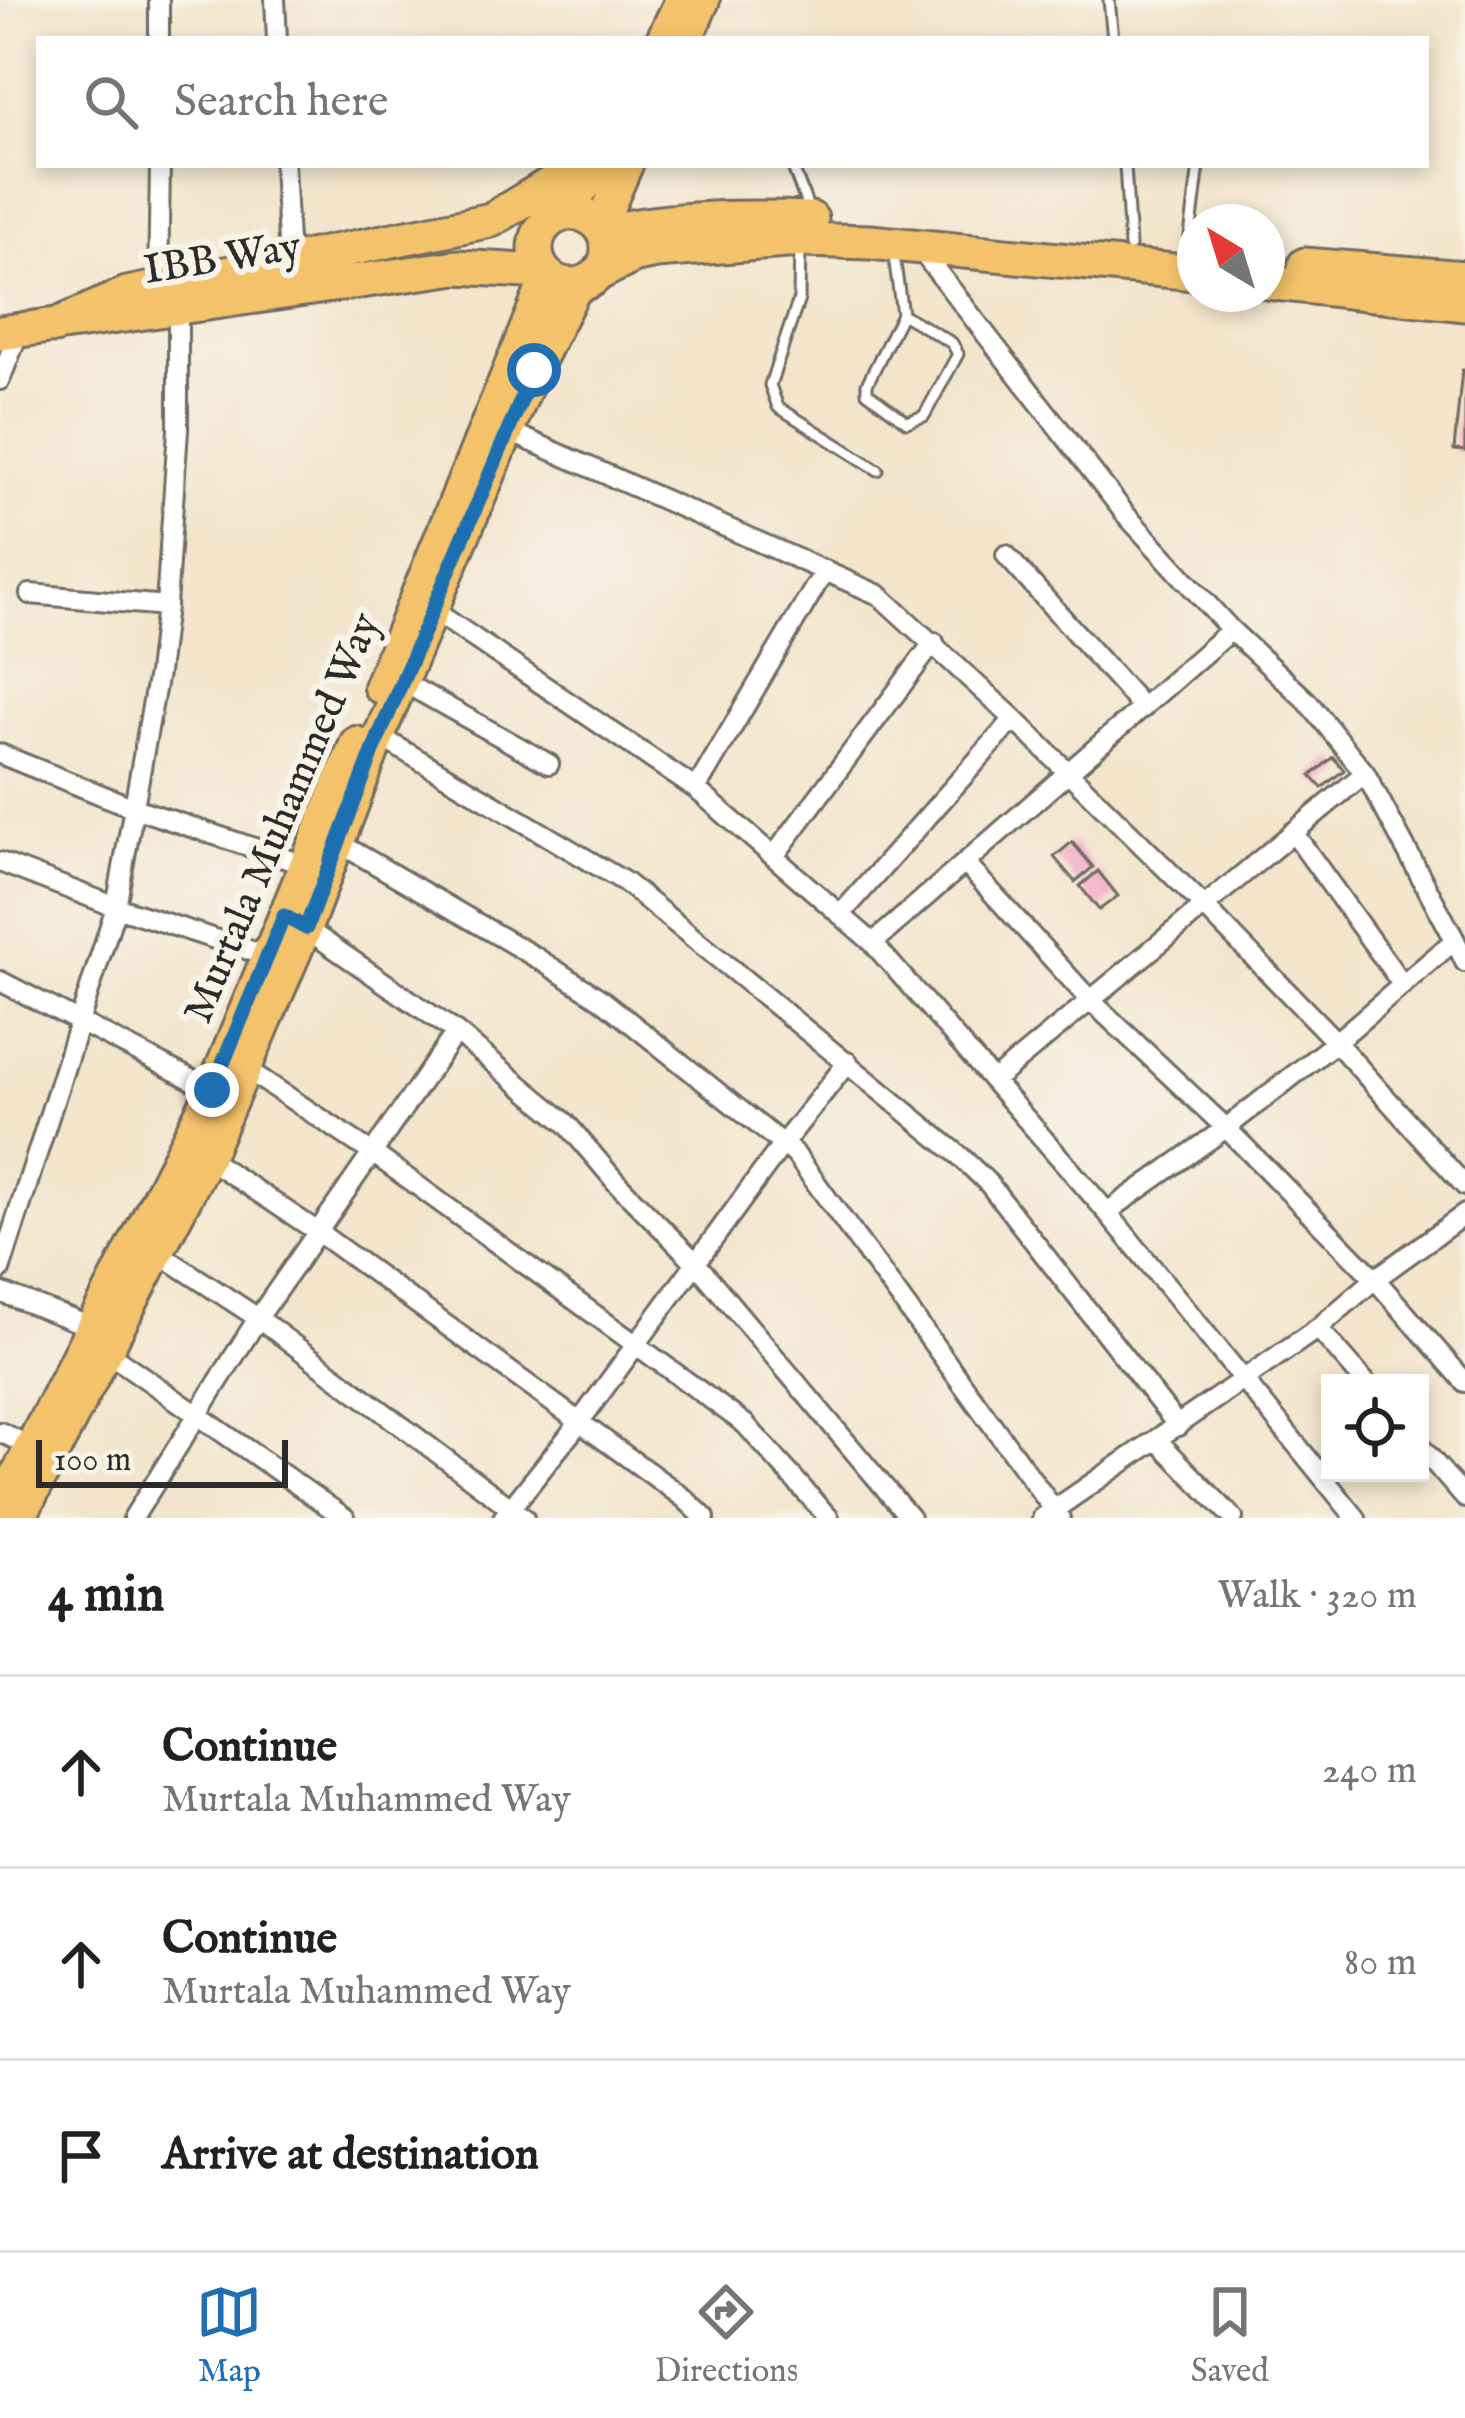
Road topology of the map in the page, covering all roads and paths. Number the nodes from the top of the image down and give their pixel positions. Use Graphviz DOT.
graph roads {
  1 [pos="158,0"];
  2 [pos="275,0"];
  3 [pos="681,0"];
  4 [pos="704,0"];
  5 [pos="1109,0"];
  6 [pos="159,36"];
  7 [pos="277,36"];
  8 [pos="663,36"];
  9 [pos="688,36"];
  10 [pos="1113,36"];
  11 [pos="160,168"];
  12 [pos="284,168"];
  13 [pos="569,168"];
  14 [pos="599,168"];
  15 [pos="626,168"];
  16 [pos="793,168"];
  17 [pos="1125,168"];
  18 [pos="1199,168"];
  19 [pos="1197,204"];
  20 [pos="551,224"];
  21 [pos="603,229"];
  22 [pos="806,229"];
  23 [pos="983,239"];
  24 [pos="905,244"];
  25 [pos="1130,246"];
  26 [pos="1072,249"];
  27 [pos="1177,256"];
  28 [pos="1177,258"];
  29 [pos="290,261"];
  30 [pos="1285,262"];
  31 [pos="457,267"];
  32 [pos="567,276"];
  33 [pos="1465,278"];
  34 [pos="1285,284"];
  35 [pos="168,298"];
  36 [pos="1465,304"];
  37 [pos="902,314"];
  38 [pos="9,332"];
  39 [pos="0,380"];
  40 [pos="508,431"];
  41 [pos="878,470"];
  42 [pos="1006,555"];
  43 [pos="825,570"];
  44 [pos="30,594"];
  45 [pos="166,606"];
  46 [pos="434,611"];
  47 [pos="1231,630"];
  48 [pos="934,642"];
  49 [pos="403,682"];
  50 [pos="1143,708"];
  51 [pos="1015,719"];
  52 [pos="379,736"];
  53 [pos="0,754"];
  54 [pos="549,764"];
  55 [pos="1068,772"];
  56 [pos="1366,773"];
  57 [pos="696,789"];
  58 [pos="134,808"];
  59 [pos="1293,832"];
  60 [pos="339,843"];
  61 [pos="774,856"];
  62 [pos="0,863"];
  63 [pos="965,863"];
  64 [pos="305,865"];
  65 [pos="116,907"];
  66 [pos="1205,907"];
  67 [pos="842,913"];
  68 [pos="295,922"];
  69 [pos="1455,940"];
  70 [pos="873,943"];
  71 [pos="268,956"];
  72 [pos="1465,962"];
  73 [pos="0,981"];
  74 [pos="1402,984"];
  75 [pos="1088,998"];
  76 [pos="77,1018"];
  77 [pos="456,1032"];
  78 [pos="1336,1042"];
  79 [pos="848,1062"];
  80 [pos="246,1069"];
  81 [pos="993,1081"];
  82 [pos="212,1090"];
  83 [pos="1226,1128"];
  84 [pos="782,1145"];
  85 [pos="374,1154"];
  86 [pos="206,1158"];
  87 [pos="1465,1186"];
  88 [pos="9,1206"];
  89 [pos="1107,1212"];
  90 [pos="1465,1214"];
  91 [pos="318,1232"];
  92 [pos="157,1252"];
  93 [pos="695,1262"];
  94 [pos="0,1270"];
  95 [pos="1376,1279"];
  96 [pos="0,1292"];
  97 [pos="258,1318"];
  98 [pos="1318,1328"];
  99 [pos="100,1340"];
  100 [pos="635,1343"];
  101 [pos="1358,1374"];
  102 [pos="1243,1379"];
  103 [pos="1465,1382"];
  104 [pos="195,1415"];
  105 [pos="578,1424"];
  106 [pos="1178,1426"];
  107 [pos="0,1432"];
  108 [pos="1158,1441"];
  109 [pos="32,1448"];
  110 [pos="1429,1456"];
  111 [pos="1465,1498"];
  112 [pos="1341,1501"];
  113 [pos="0,1507"];
  114 [pos="141,1515"];
  115 [pos="512,1515"];
  116 [pos="1052,1516"];
  117 [pos="20,1518"];
  118 [pos="345,1518"];
  119 [pos="705,1518"];
  120 [pos="829,1518"];
  121 [pos="910,1518"];
  122 [pos="1233,1518"];
  123 [pos="1328,1518"];
  124 [pos="1356,1518"];
  1 -- 6 [label="street"];
  2 -- 7 [label="street"];
  3 -- 8 [label="main road"];
  4 -- 9 [label="main road"];
  5 -- 10 [label="lane"];
  11 -- 35 [label="street"];
  12 -- 29 [label="street"];
  13 -- 29 [label="highway"];
  14 -- 20 [label="main road"];
  15 -- 21 [label="main road"];
  16 -- 22 [label="lane"];
  17 -- 25 [label="lane"];
  18 -- 19 [label="lane"];
  20 -- 21 [label="highway"];
  20 -- 31 [label="highway, IBB Way"];
  20 -- 32 [label="highway"];
  21 -- 22 [label="highway"];
  21 -- 32 [label="highway"];
  22 -- 23 [label="highway"];
  22 -- 24 [label="highway"];
  22 -- 32 [label="highway"];
  22 -- 41 [label="lane"];
  23 -- 24 [label="highway"];
  23 -- 26 [label="highway"];
  24 -- 37 [label="lane"];
  24 -- 47 [label="street"];
  25 -- 26 [label="highway"];
  25 -- 27 [label="highway"];
  26 -- 28 [label="highway"];
  29 -- 35 [label="highway"];
  30 -- 33 [label="highway"];
  31 -- 32 [label="highway, IBB Way"];
  31 -- 35 [label="highway, IBB Way"];
  32 -- 40 [label="main road, Murtala Muhammed Way"];
  32 -- 64 [label="main road, Murtala Muhammed Way"];
  34 -- 36 [label="highway"];
  35 -- 38 [label="highway, IBB Way"];
  35 -- 45 [label="street"];
  37 -- 37 [label="lane"];
  38 -- 39 [label="street"];
  40 -- 43 [label="street"];
  40 -- 46 [label="main road, Murtala Muhammed Way"];
  42 -- 50 [label="street"];
  43 -- 48 [label="street"];
  43 -- 57 [label="street"];
  44 -- 45 [label="street"];
  45 -- 58 [label="street"];
  46 -- 49 [label="main road, Murtala Muhammed Way"];
  46 -- 57 [label="street"];
  47 -- 50 [label="street"];
  47 -- 56 [label="street"];
  48 -- 51 [label="street"];
  48 -- 61 [label="street"];
  49 -- 52 [label="main road, Murtala Muhammed Way"];
  49 -- 54 [label="street"];
  50 -- 55 [label="street"];
  51 -- 55 [label="street"];
  51 -- 67 [label="street"];
  52 -- 60 [label="main road, Murtala Muhammed Way"];
  52 -- 79 [label="street"];
  53 -- 58 [label="street"];
  55 -- 63 [label="street"];
  55 -- 66 [label="street"];
  56 -- 59 [label="street"];
  56 -- 69 [label="street"];
  57 -- 61 [label="street"];
  58 -- 64 [label="street"];
  58 -- 65 [label="street"];
  59 -- 66 [label="street"];
  59 -- 74 [label="street"];
  60 -- 68 [label="main road, Murtala Muhammed Way"];
  60 -- 84 [label="street"];
  61 -- 67 [label="street"];
  62 -- 65 [label="street"];
  63 -- 70 [label="street"];
  63 -- 75 [label="street"];
  64 -- 68 [label="main road, Murtala Muhammed Way"];
  65 -- 71 [label="street"];
  65 -- 76 [label="street"];
  66 -- 75 [label="street"];
  66 -- 78 [label="street"];
  67 -- 70 [label="street"];
  68 -- 71 [label="main road, Murtala Muhammed Way"];
  68 -- 77 [label="street"];
  68 -- 80 [label="main road, Murtala Muhammed Way"];
  69 -- 72 [label="street"];
  69 -- 74 [label="street"];
  70 -- 81 [label="street"];
  71 -- 82 [label="main road, Murtala Muhammed Way"];
  73 -- 76 [label="street"];
  74 -- 78 [label="street"];
  75 -- 81 [label="street"];
  75 -- 83 [label="street"];
  76 -- 82 [label="street"];
  76 -- 88 [label="street"];
  77 -- 85 [label="street"];
  77 -- 93 [label="street"];
  78 -- 83 [label="street"];
  78 -- 87 [label="street"];
  79 -- 84 [label="street"];
  79 -- 106 [label="street"];
  80 -- 85 [label="street"];
  80 -- 86 [label="main road, Murtala Muhammed Way"];
  81 -- 89 [label="street"];
  82 -- 99 [label="main road, Murtala Muhammed Way"];
  83 -- 89 [label="street"];
  83 -- 95 [label="street"];
  84 -- 93 [label="street"];
  84 -- 116 [label="street"];
  85 -- 91 [label="street"];
  85 -- 100 [label="street"];
  86 -- 91 [label="street"];
  86 -- 92 [label="main road, Murtala Muhammed Way"];
  88 -- 94 [label="street"];
  89 -- 102 [label="street"];
  90 -- 95 [label="street"];
  91 -- 97 [label="street"];
  91 -- 105 [label="street"];
  92 -- 97 [label="street"];
  92 -- 99 [label="main road, Murtala Muhammed Way"];
  93 -- 100 [label="street"];
  93 -- 121 [label="street"];
  95 -- 98 [label="street"];
  95 -- 103 [label="street"];
  96 -- 99 [label="street"];
  97 -- 104 [label="street"];
  97 -- 115 [label="street"];
  98 -- 101 [label="street"];
  98 -- 102 [label="street"];
  99 -- 104 [label="street"];
  99 -- 109 [label="main road, Murtala Muhammed Way"];
  99 -- 117 [label="main road, Murtala Muhammed Way"];
  100 -- 105 [label="street"];
  100 -- 120 [label="street"];
  102 -- 106 [label="street"];
  102 -- 112 [label="street"];
  104 -- 114 [label="street"];
  104 -- 118 [label="street"];
  105 -- 115 [label="street"];
  105 -- 119 [label="street"];
  106 -- 108 [label="street"];
  107 -- 109 [label="street"];
  108 -- 116 [label="street"];
  108 -- 122 [label="street"];
  109 -- 113 [label="main road, Murtala Muhammed Way"];
  110 -- 111 [label="street"];
  112 -- 123 [label="street"];
  112 -- 124 [label="street"];
}
